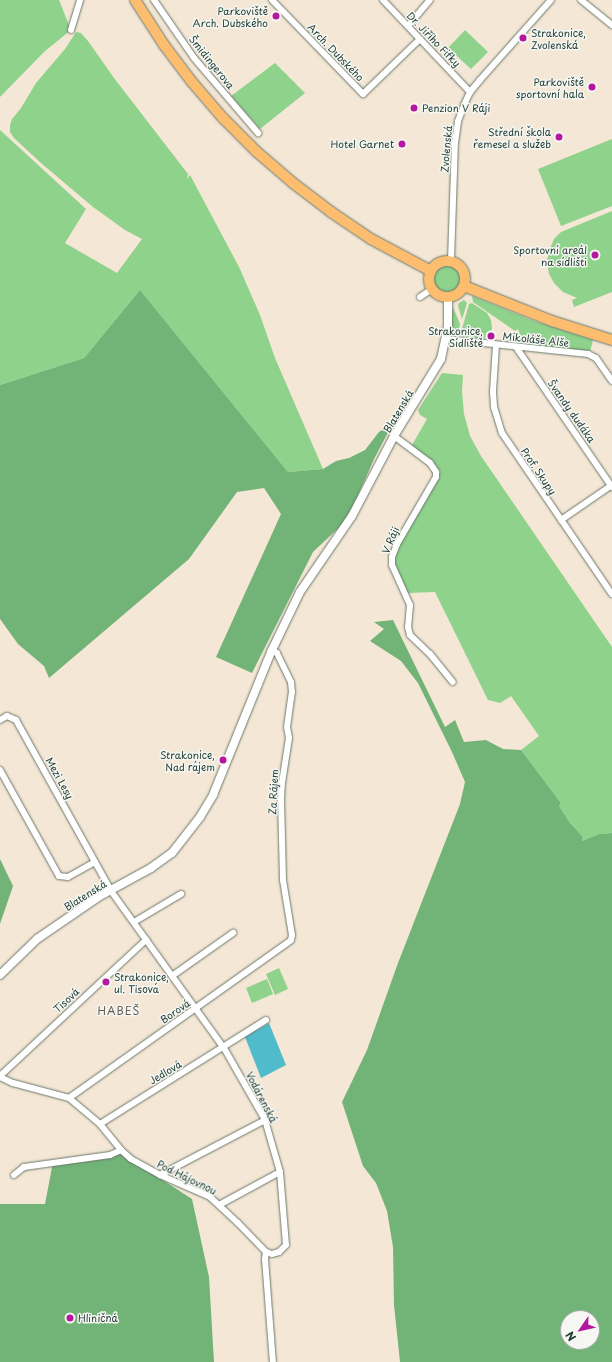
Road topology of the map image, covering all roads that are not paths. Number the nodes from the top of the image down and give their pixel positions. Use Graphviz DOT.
graph roads {
  1 [pos="80,0"];
  2 [pos="135,0"];
  3 [pos="154,0"];
  4 [pos="272,0"];
  5 [pos="383,0"];
  6 [pos="430,0"];
  7 [pos="551,0"];
  8 [pos="581,0"];
  9 [pos="612,25"];
  10 [pos="408,26"];
  11 [pos="71,30"];
  12 [pos="420,39"];
  13 [pos="470,92"];
  14 [pos="258,133"];
  15 [pos="451,262"];
  16 [pos="431,271"];
  17 [pos="464,286"];
  18 [pos="432,289"];
  19 [pos="420,297"];
  20 [pos="448,298"];
  21 [pos="446,339"];
  22 [pos="612,340"];
  23 [pos="496,345"];
  24 [pos="516,347"];
  25 [pos="612,381"];
  26 [pos="394,436"];
  27 [pos="612,486"];
  28 [pos="561,520"];
  29 [pos="612,594"];
  30 [pos="272,650"];
  31 [pos="453,682"];
  32 [pos="0,720"];
  33 [pos="0,770"];
  34 [pos="95,862"];
  35 [pos="111,891"];
  36 [pos="181,894"];
  37 [pos="134,922"];
  38 [pos="233,933"];
  39 [pos="146,940"];
  40 [pos="291,940"];
  41 [pos="0,975"];
  42 [pos="172,976"];
  43 [pos="196,1009"];
  44 [pos="266,1020"];
  45 [pos="224,1048"];
  46 [pos="0,1077"];
  47 [pos="69,1098"];
  48 [pos="265,1120"];
  49 [pos="100,1124"];
  50 [pos="121,1150"];
  51 [pos="280,1172"];
  52 [pos="14,1175"];
  53 [pos="160,1175"];
  54 [pos="219,1205"];
  55 [pos="266,1252"];
  56 [pos="273,1362"];
  1 -- 11 [label="street"];
  2 -- 16 [label="main road"];
  3 -- 14 [label="street, Šmidingerova"];
  4 -- 12 [label="street, Arch. Dubského"];
  5 -- 10 [label="street, Dr. Jiřího Fifky"];
  6 -- 10 [label="street"];
  7 -- 13 [label="street, Zvolenská"];
  8 -- 9 [label="street"];
  10 -- 12 [label="street, Dr. Jiřího Fifky"];
  12 -- 13 [label="street, Dr. Jiřího Fifky"];
  13 -- 15 [label="street, Zvolenská"];
  15 -- 16 [label="main road"];
  15 -- 17 [label="main road"];
  16 -- 18 [label="main road"];
  17 -- 20 [label="main road"];
  17 -- 22 [label="main road"];
  18 -- 19 [label="street"];
  18 -- 20 [label="main road"];
  20 -- 21 [label="street, Blatenská"];
  21 -- 23 [label="street, Mikoláše Alše"];
  21 -- 26 [label="street, Blatenská"];
  23 -- 24 [label="street, Mikoláše Alše"];
  23 -- 28 [label="street, Prof. Skupy"];
  24 -- 25 [label="street, Mikoláše Alše"];
  24 -- 27 [label="street, Švandy dudáka"];
  26 -- 30 [label="street, Blatenská"];
  26 -- 31 [label="street, V Ráji"];
  27 -- 28 [label="street"];
  28 -- 29 [label="street, Prof. Skupy"];
  30 -- 35 [label="street, Blatenská"];
  30 -- 40 [label="street, Za Rájem"];
  32 -- 34 [label="street, Mezi Lesy"];
  33 -- 34 [label="street"];
  34 -- 35 [label="street, Mezi Lesy"];
  35 -- 37 [label="street, Vodárenská"];
  35 -- 41 [label="street, Blatenská"];
  36 -- 37 [label="street"];
  37 -- 39 [label="street, Vodárenská"];
  38 -- 42 [label="street"];
  39 -- 42 [label="street, Vodárenská"];
  39 -- 46 [label="street, Tisová"];
  40 -- 43 [label="street, Borová"];
  42 -- 43 [label="street, Vodárenská"];
  43 -- 45 [label="street, Vodárenská"];
  43 -- 47 [label="street, Borová"];
  44 -- 45 [label="street, Jedlová"];
  45 -- 48 [label="street, Vodárenská"];
  45 -- 49 [label="street, Jedlová"];
  46 -- 47 [label="street, Pod Hájovnou"];
  47 -- 49 [label="street, Pod Hájovnou"];
  48 -- 51 [label="street, Vodárenská"];
  48 -- 53 [label="street"];
  49 -- 50 [label="street, Pod Hájovnou"];
  50 -- 52 [label="street"];
  50 -- 53 [label="street, Pod Hájovnou"];
  51 -- 54 [label="street"];
  51 -- 55 [label="street, Vodárenská"];
  53 -- 54 [label="street, Pod Hájovnou"];
  54 -- 55 [label="street, Pod Hájovnou"];
  55 -- 56 [label="street"];
}
